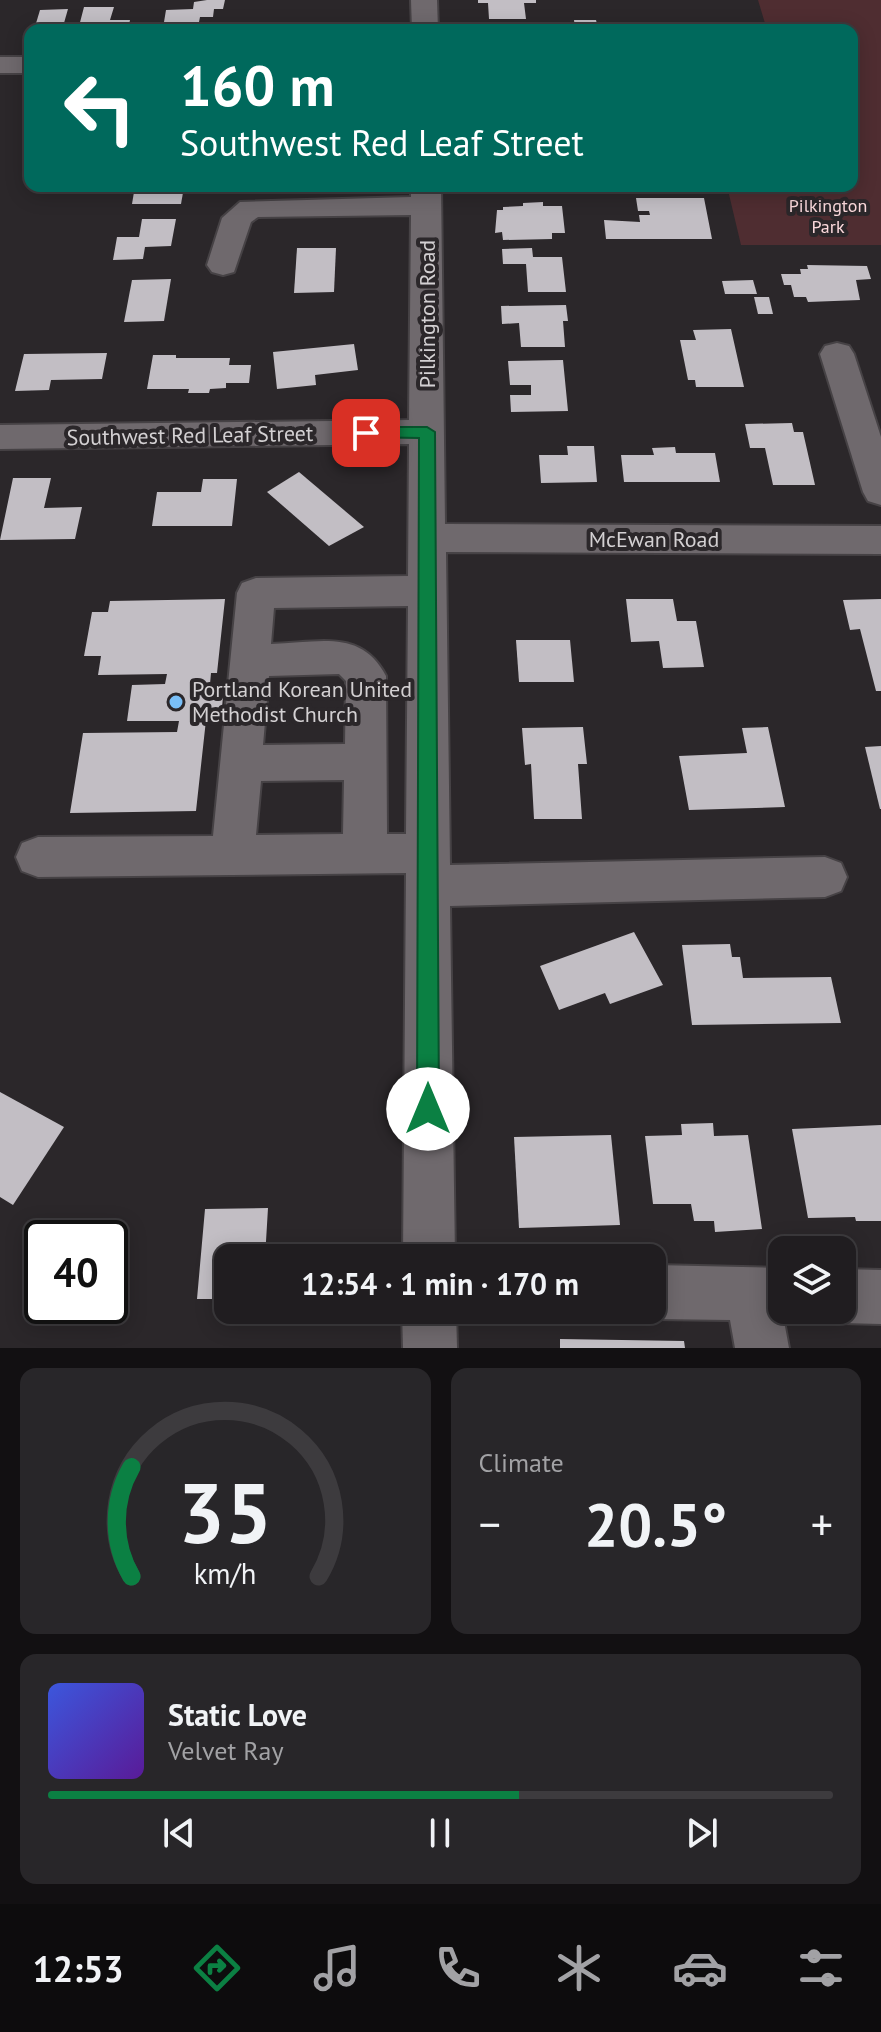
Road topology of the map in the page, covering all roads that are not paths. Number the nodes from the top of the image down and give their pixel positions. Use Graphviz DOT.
graph roads {
  1 [pos="424,0"];
  2 [pos="425,24"];
  3 [pos="0,65"];
  4 [pos="24,65"];
  5 [pos="426,196"];
  6 [pos="223,265"];
  7 [pos="837,354"];
  8 [pos="427,432"];
  9 [pos="0,437"];
  10 [pos="881,492"];
  11 [pos="427,538"];
  12 [pos="881,540"];
  13 [pos="427,591"];
  14 [pos="250,660"];
  15 [pos="365,762"];
  16 [pos="241,763"];
  17 [pos="365,854"];
  18 [pos="233,855"];
  19 [pos="38,857"];
  20 [pos="428,870"];
  21 [pos="825,877"];
  22 [pos="429,1244"];
  23 [pos="666,1292"];
  24 [pos="767,1295"];
  25 [pos="856,1296"];
  26 [pos="881,1297"];
  27 [pos="429,1324"];
  28 [pos="430,1348"];
  29 [pos="762,1348"];
  1 -- 2 [label="street"];
  3 -- 4 [label="street"];
  5 -- 6 [label="street"];
  5 -- 8 [label="street, Pilkington Road"];
  7 -- 10 [label="street"];
  8 -- 9 [label="street, Southwest Red Leaf Street"];
  8 -- 11 [label="street, Pilkington Road"];
  11 -- 12 [label="street, McEwan Road"];
  11 -- 13 [label="street, Pilkington Road"];
  13 -- 14 [label="street"];
  13 -- 20 [label="street, Pilkington Road"];
  14 -- 15 [label="street"];
  14 -- 16 [label="street"];
  15 -- 16 [label="street"];
  15 -- 17 [label="street"];
  16 -- 18 [label="street"];
  17 -- 18 [label="street"];
  17 -- 20 [label="street"];
  18 -- 19 [label="street"];
  20 -- 21 [label="street"];
  20 -- 22 [label="street, Pilkington Road"];
  23 -- 24 [label="street"];
  24 -- 29 [label="street"];
  25 -- 26 [label="street"];
  27 -- 28 [label="street"];
}
